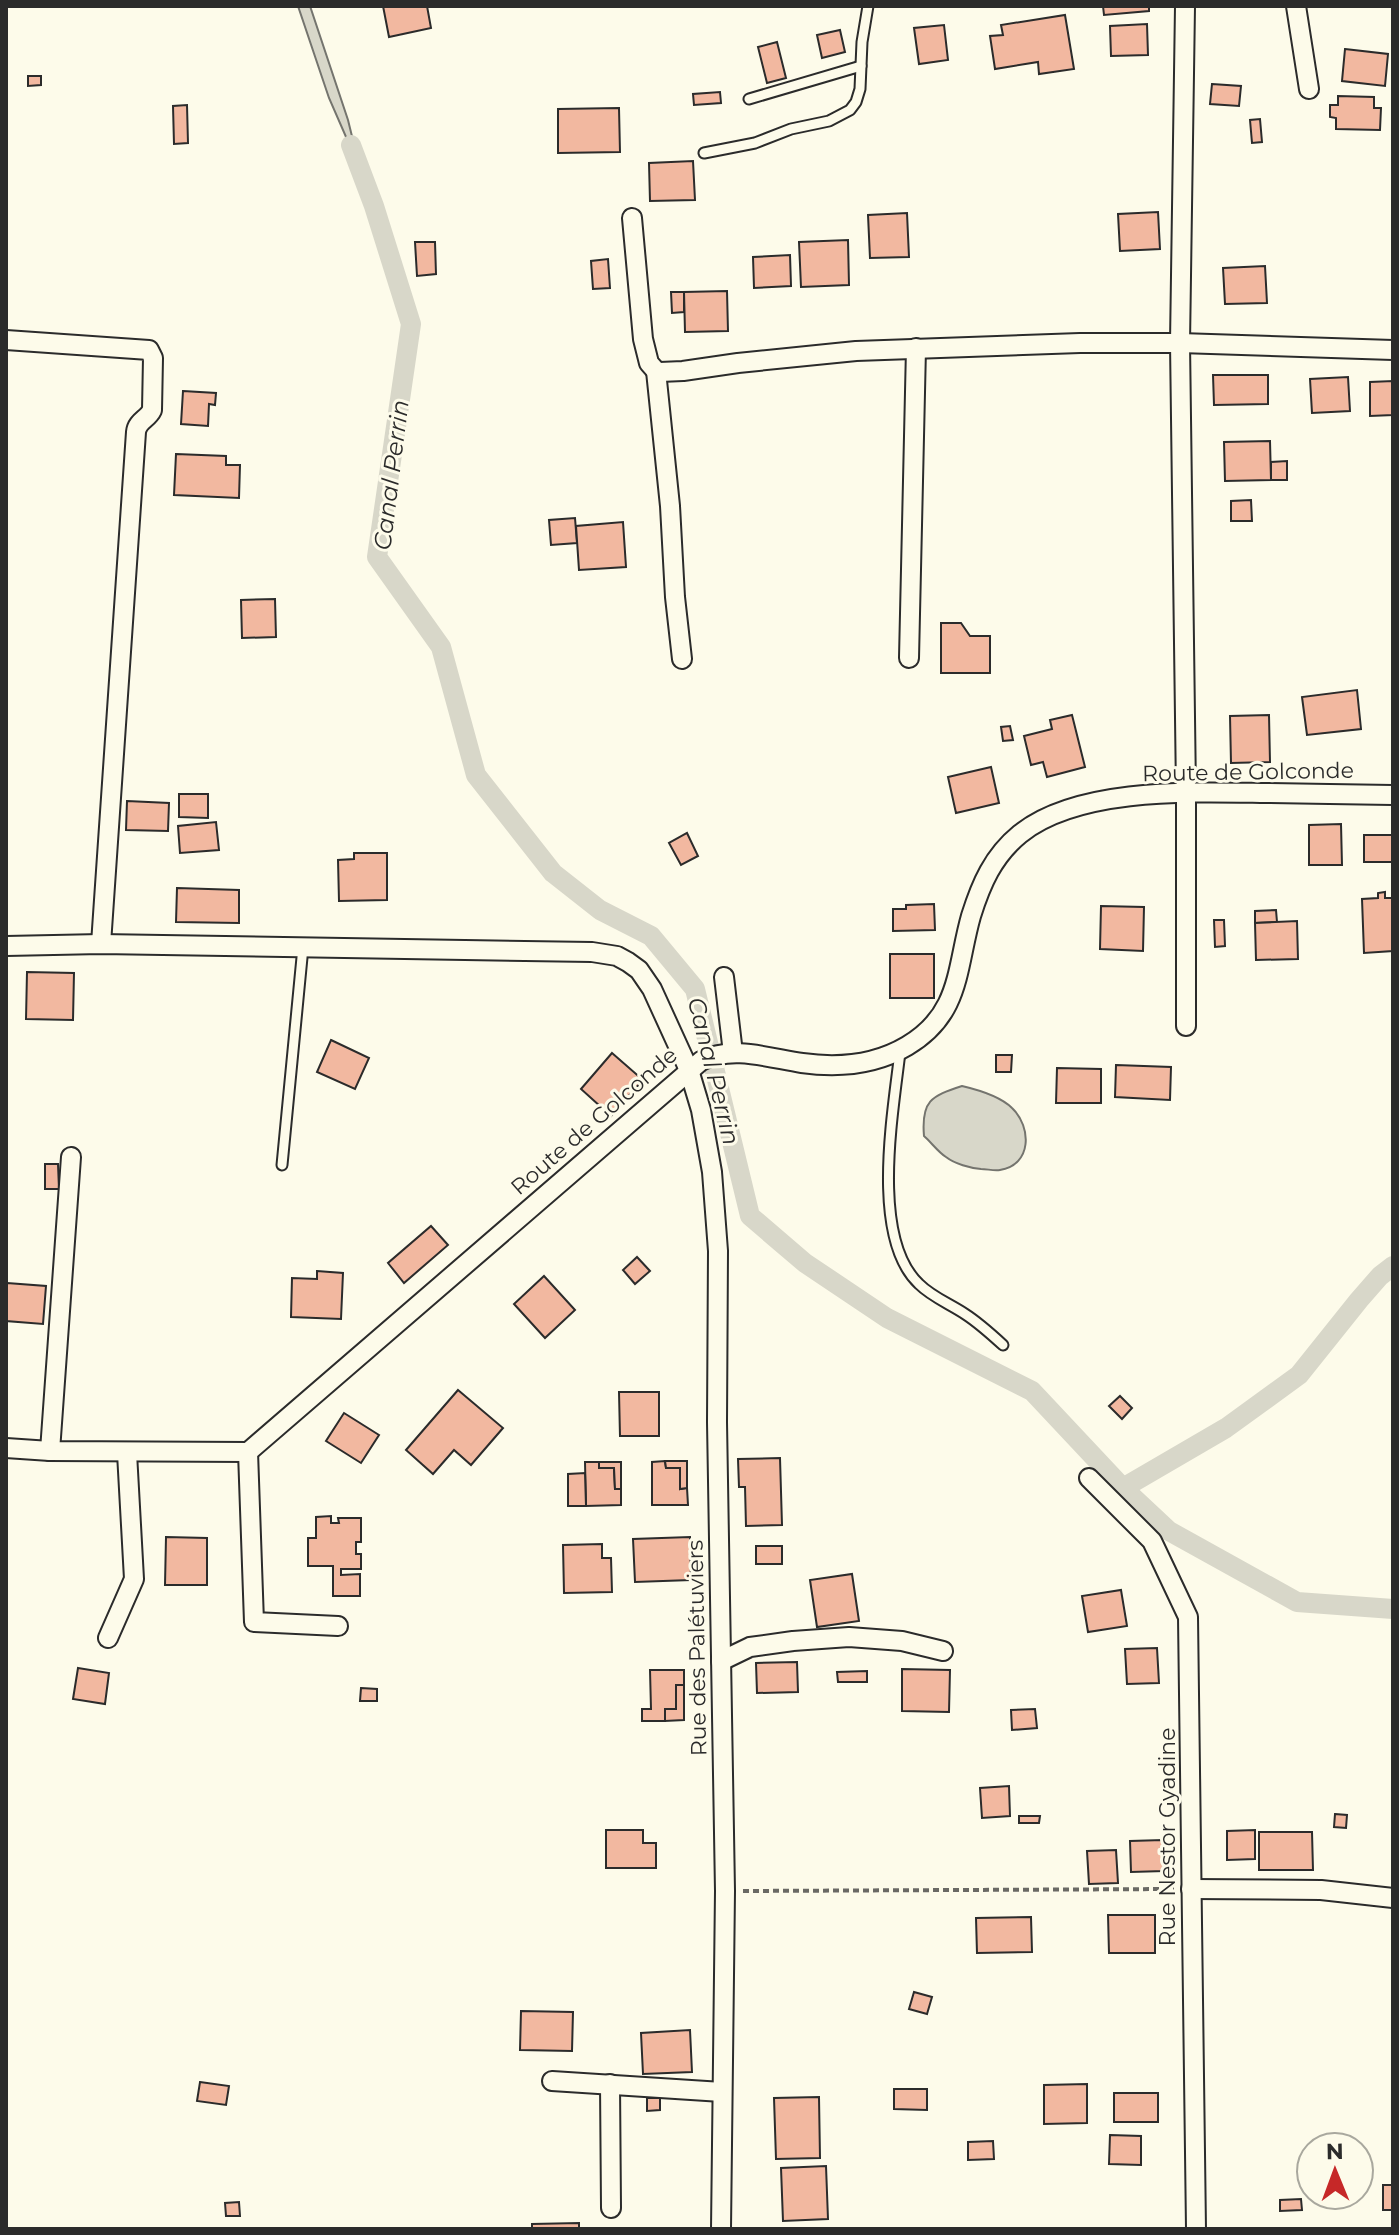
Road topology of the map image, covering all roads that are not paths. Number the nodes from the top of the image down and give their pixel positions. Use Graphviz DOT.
graph roads {
  1 [pos="868,6"];
  2 [pos="1185,6"];
  3 [pos="1296,6"];
  4 [pos="861,66"];
  5 [pos="1309,89"];
  6 [pos="749,99"];
  7 [pos="704,153"];
  8 [pos="632,218"];
  9 [pos="6,340"];
  10 [pos="1180,343"];
  11 [pos="916,348"];
  12 [pos="1393,350"];
  13 [pos="656,371"];
  14 [pos="909,658"];
  15 [pos="682,659"];
  16 [pos="1186,792"];
  17 [pos="1393,795"];
  18 [pos="101,944"];
  19 [pos="6,946"];
  20 [pos="303,947"];
  21 [pos="724,977"];
  22 [pos="1186,1026"];
  23 [pos="900,1050"];
  24 [pos="733,1053"];
  25 [pos="689,1070"];
  26 [pos="71,1157"];
  27 [pos="282,1165"];
  28 [pos="1003,1345"];
  29 [pos="6,1448"];
  30 [pos="50,1451"];
  31 [pos="248,1452"];
  32 [pos="127,1453"];
  33 [pos="1089,1478"];
  34 [pos="338,1626"];
  35 [pos="108,1638"];
  36 [pos="943,1651"];
  37 [pos="721,1661"];
  38 [pos="1191,1889"];
  39 [pos="1393,1898"];
  40 [pos="552,2081"];
  41 [pos="610,2084"];
  42 [pos="722,2092"];
  43 [pos="611,2208"];
  44 [pos="721,2229"];
  45 [pos="1196,2229"];
  1 -- 4 [label="lane"];
  2 -- 10 [label="street"];
  3 -- 5 [label="street"];
  4 -- 6 [label="lane"];
  4 -- 7 [label="lane"];
  8 -- 13 [label="street"];
  9 -- 18 [label="street"];
  10 -- 11 [label="street"];
  10 -- 12 [label="street"];
  10 -- 16 [label="street"];
  11 -- 13 [label="street"];
  11 -- 14 [label="street"];
  13 -- 15 [label="street"];
  16 -- 17 [label="street, Route de Golconde"];
  16 -- 22 [label="street"];
  16 -- 23 [label="street, Route de Golconde"];
  18 -- 19 [label="street, Rue des Palétuviers"];
  18 -- 20 [label="street, Rue des Palétuviers"];
  20 -- 25 [label="street, Rue des Palétuviers"];
  20 -- 27 [label="lane"];
  21 -- 24 [label="street"];
  23 -- 24 [label="street, Route de Golconde"];
  23 -- 28 [label="lane"];
  24 -- 25 [label="street, Route de Golconde"];
  25 -- 31 [label="street, Route de Golconde"];
  25 -- 37 [label="street, Rue des Palétuviers"];
  26 -- 30 [label="street"];
  29 -- 30 [label="street"];
  30 -- 32 [label="street"];
  31 -- 32 [label="street"];
  31 -- 34 [label="street"];
  32 -- 35 [label="street"];
  33 -- 38 [label="street, Rue Nestor Gyadine"];
  36 -- 37 [label="street"];
  37 -- 42 [label="street, Rue des Palétuviers"];
  38 -- 39 [label="street"];
  38 -- 45 [label="street, Rue Nestor Gyadine"];
  40 -- 41 [label="street"];
  41 -- 42 [label="street"];
  41 -- 43 [label="street"];
  42 -- 44 [label="street, Rue des Palétuviers"];
}
